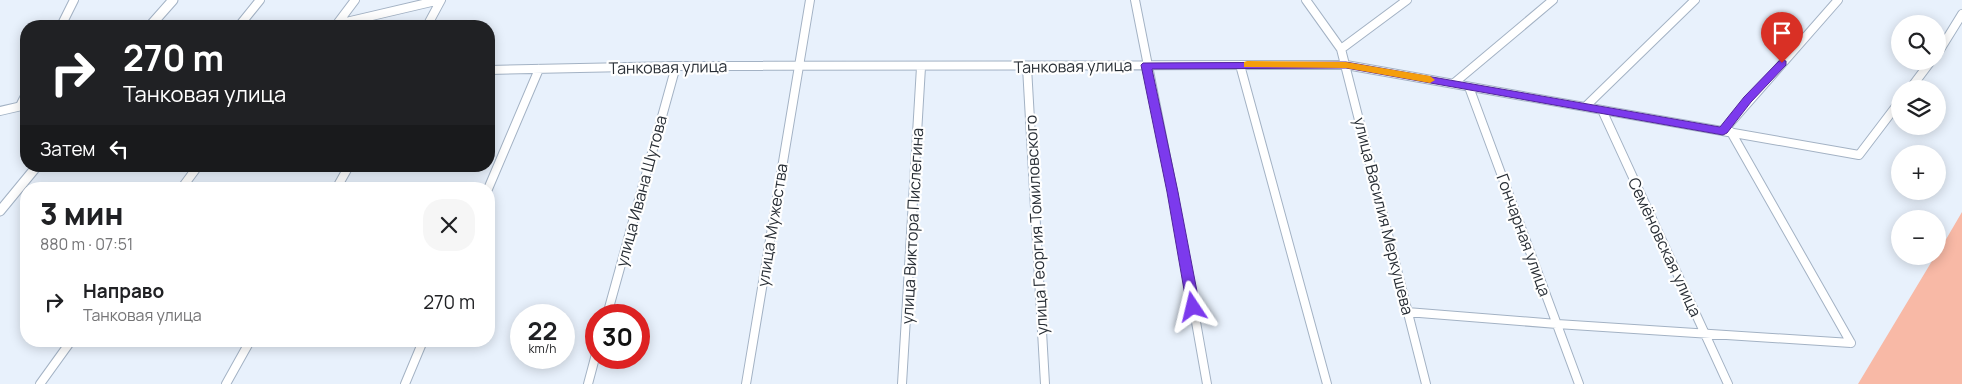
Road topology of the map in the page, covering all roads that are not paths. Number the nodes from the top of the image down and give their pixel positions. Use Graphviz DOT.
graph roads {
  1 [pos="74,0"];
  2 [pos="173,0"];
  3 [pos="260,0"];
  4 [pos="355,0"];
  5 [pos="441,0"];
  6 [pos="810,0"];
  7 [pos="1135,0"];
  8 [pos="1306,0"];
  9 [pos="1407,0"];
  10 [pos="1553,0"];
  11 [pos="1695,0"];
  12 [pos="1838,0"];
  13 [pos="1962,14"];
  14 [pos="64,20"];
  15 [pos="155,20"];
  16 [pos="244,20"];
  17 [pos="340,20"];
  18 [pos="354,20"];
  19 [pos="430,20"];
  20 [pos="1946,40"];
  21 [pos="1341,49"];
  22 [pos="1146,65"];
  23 [pos="1240,65"];
  24 [pos="1346,65"];
  25 [pos="676,66"];
  26 [pos="798,66"];
  27 [pos="921,67"];
  28 [pos="1027,67"];
  29 [pos="539,69"];
  30 [pos="495,70"];
  31 [pos="1454,84"];
  32 [pos="1469,86"];
  33 [pos="1585,106"];
  34 [pos="20,107"];
  35 [pos="1602,110"];
  36 [pos="0,111"];
  37 [pos="1891,113"];
  38 [pos="1727,132"];
  39 [pos="32,172"];
  40 [pos="24,182"];
  41 [pos="491,182"];
  42 [pos="20,187"];
  43 [pos="0,211"];
  44 [pos="610,304"];
  45 [pos="1408,312"];
  46 [pos="1557,324"];
  47 [pos="1705,334"];
  48 [pos="67,347"];
  49 [pos="247,347"];
  50 [pos="420,347"];
  51 [pos="592,369"];
  52 [pos="40,384"];
  53 [pos="226,384"];
  54 [pos="405,384"];
  55 [pos="588,384"];
  56 [pos="746,384"];
  57 [pos="902,384"];
  58 [pos="1045,384"];
  59 [pos="1207,384"];
  60 [pos="1327,384"];
  61 [pos="1426,384"];
  62 [pos="1579,384"];
  63 [pos="1728,384"];
  1 -- 14 [label="street"];
  2 -- 15 [label="street"];
  3 -- 16 [label="street"];
  4 -- 17 [label="street"];
  5 -- 18 [label="street"];
  5 -- 19 [label="street"];
  6 -- 26 [label="street, улица Мужества"];
  7 -- 22 [label="street"];
  8 -- 21 [label="street, улица Василия Меркушева"];
  9 -- 21 [label="street"];
  10 -- 31 [label="street"];
  11 -- 33 [label="street"];
  12 -- 38 [label="street"];
  13 -- 20 [label="street"];
  21 -- 24 [label="street, улица Василия Меркушева"];
  22 -- 23 [label="street, Танковая улица"];
  22 -- 28 [label="street, Танковая улица"];
  22 -- 59 [label="street"];
  23 -- 24 [label="street, Танковая улица"];
  23 -- 60 [label="street"];
  24 -- 31 [label="street, Танковая улица"];
  24 -- 45 [label="street, улица Василия Меркушева"];
  25 -- 26 [label="street, Танковая улица"];
  25 -- 29 [label="street, Танковая улица"];
  25 -- 44 [label="street, улица Ивана Шутова"];
  26 -- 27 [label="street, Танковая улица"];
  26 -- 56 [label="street, улица Мужества"];
  27 -- 28 [label="street, Танковая улица"];
  27 -- 57 [label="street, улица Виктора Пислегина"];
  28 -- 58 [label="street, улица Георгия Томиловского"];
  29 -- 30 [label="street, Танковая улица"];
  29 -- 41 [label="street"];
  31 -- 32 [label="street, Танковая улица"];
  32 -- 33 [label="street, Танковая улица"];
  32 -- 46 [label="street, Гончарная улица"];
  33 -- 35 [label="street, Танковая улица"];
  34 -- 36 [label="street"];
  35 -- 38 [label="street, Танковая улица"];
  35 -- 47 [label="street, Семёновская улица"];
  37 -- 38 [label="street, Танковая улица"];
  38 -- 47 [label="street"];
  39 -- 40 [label="street"];
  42 -- 43 [label="street"];
  45 -- 46 [label="street"];
  45 -- 61 [label="street, улица Василия Меркушева"];
  46 -- 47 [label="street"];
  46 -- 62 [label="street, Гончарная улица"];
  47 -- 63 [label="street, Семёновская улица"];
  48 -- 52 [label="street"];
  49 -- 53 [label="street"];
  50 -- 54 [label="street"];
  51 -- 55 [label="street"];
}
